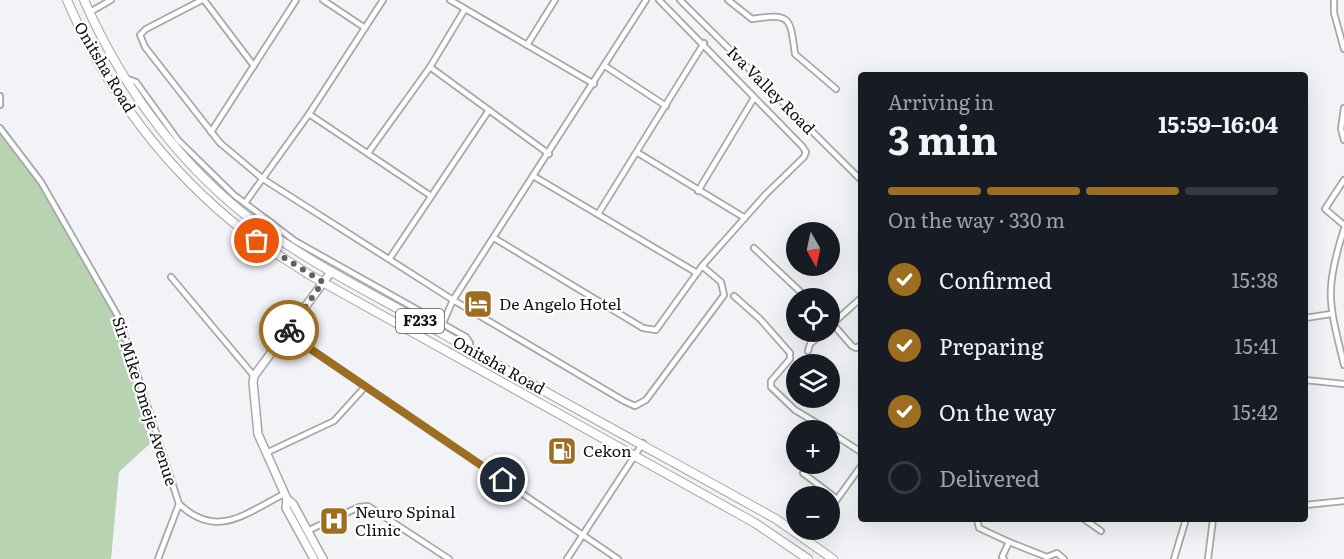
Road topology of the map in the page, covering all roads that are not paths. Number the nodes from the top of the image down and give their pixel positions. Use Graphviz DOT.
graph roads {
  1 [pos="67,0"];
  2 [pos="84,0"];
  3 [pos="111,0"];
  4 [pos="203,0"];
  5 [pos="296,0"];
  6 [pos="323,0"];
  7 [pos="383,0"];
  8 [pos="450,0"];
  9 [pos="547,0"];
  10 [pos="646,0"];
  11 [pos="658,0"];
  12 [pos="680,0"];
  13 [pos="728,0"];
  14 [pos="1334,0"];
  15 [pos="554,2"];
  16 [pos="465,9"];
  17 [pos="90,12"];
  18 [pos="365,28"];
  19 [pos="704,43"];
  20 [pos="527,45"];
  21 [pos="1344,49"];
  22 [pos="254,66"];
  23 [pos="605,66"];
  24 [pos="430,67"];
  25 [pos="124,78"];
  26 [pos="594,84"];
  27 [pos="836,89"];
  28 [pos="0,96"];
  29 [pos="754,98"];
  30 [pos="0,105"];
  31 [pos="666,106"];
  32 [pos="1344,108"];
  33 [pos="489,110"];
  34 [pos="309,114"];
  35 [pos="0,128"];
  36 [pos="211,132"];
  37 [pos="1344,140"];
  38 [pos="368,153"];
  39 [pos="638,153"];
  40 [pos="549,154"];
  41 [pos="535,177"];
  42 [pos="858,177"];
  43 [pos="264,179"];
  44 [pos="1344,180"];
  45 [pos="698,190"];
  46 [pos="431,196"];
  47 [pos="245,203"];
  48 [pos="598,214"];
  49 [pos="745,218"];
  50 [pos="1344,227"];
  51 [pos="494,238"];
  52 [pos="754,249"];
  53 [pos="390,258"];
  54 [pos="702,266"];
  55 [pos="331,272"];
  56 [pos="697,273"];
  57 [pos="171,277"];
  58 [pos="323,282"];
  59 [pos="796,288"];
  60 [pos="734,297"];
  61 [pos="453,300"];
  62 [pos="858,301"];
  63 [pos="1331,314"];
  64 [pos="840,316"];
  65 [pos="1308,318"];
  66 [pos="443,323"];
  67 [pos="287,333"];
  68 [pos="840,334"];
  69 [pos="812,342"];
  70 [pos="858,346"];
  71 [pos="467,348"];
  72 [pos="808,351"];
  73 [pos="1344,365"];
  74 [pos="254,376"];
  75 [pos="1308,380"];
  76 [pos="1344,384"];
  77 [pos="364,388"];
  78 [pos="811,420"];
  79 [pos="840,438"];
  80 [pos="643,443"];
  81 [pos="858,450"];
  82 [pos="266,453"];
  83 [pos="636,456"];
  84 [pos="858,470"];
  85 [pos="804,474"];
  86 [pos="820,486"];
  87 [pos="840,495"];
  88 [pos="285,496"];
  89 [pos="1344,501"];
  90 [pos="179,504"];
  91 [pos="1308,505"];
  92 [pos="978,522"];
  93 [pos="1088,522"];
  94 [pos="1185,522"];
  95 [pos="1213,522"];
  96 [pos="786,526"];
  97 [pos="307,531"];
  98 [pos="1101,531"];
  99 [pos="583,535"];
  100 [pos="807,540"];
  101 [pos="1010,542"];
  102 [pos="158,559"];
  103 [pos="314,559"];
  104 [pos="323,559"];
  105 [pos="449,559"];
  106 [pos="567,559"];
  107 [pos="618,559"];
  108 [pos="808,559"];
  109 [pos="833,559"];
  110 [pos="1004,559"];
  111 [pos="1064,559"];
  112 [pos="1174,559"];
  113 [pos="1208,559"];
  1 -- 58 [label="main road, Onitsha Road / F233"];
  2 -- 17 [label="main road, Onitsha Road / F233"];
  3 -- 17 [label="street"];
  4 -- 22 [label="street"];
  4 -- 36 [label="street"];
  5 -- 22 [label="street"];
  6 -- 18 [label="street"];
  7 -- 18 [label="street"];
  8 -- 16 [label="street"];
  9 -- 15 [label="street"];
  10 -- 23 [label="street"];
  11 -- 19 [label="street"];
  12 -- 42 [label="street, Iva Valley Road"];
  13 -- 27 [label="street"];
  14 -- 21 [label="street"];
  15 -- 20 [label="street"];
  16 -- 20 [label="street"];
  16 -- 24 [label="street"];
  17 -- 25 [label="main road, Onitsha Road / F233"];
  18 -- 34 [label="street"];
  19 -- 29 [label="street"];
  19 -- 31 [label="street"];
  20 -- 26 [label="street"];
  22 -- 36 [label="street"];
  23 -- 26 [label="street"];
  23 -- 31 [label="street"];
  24 -- 33 [label="street"];
  24 -- 38 [label="street"];
  25 -- 47 [label="street"];
  25 -- 55 [label="main road, Onitsha Road / F233"];
  26 -- 40 [label="street"];
  28 -- 30 [label="street"];
  29 -- 45 [label="street"];
  29 -- 49 [label="street"];
  31 -- 39 [label="street"];
  32 -- 37 [label="street"];
  33 -- 40 [label="street"];
  33 -- 46 [label="street"];
  34 -- 38 [label="street"];
  34 -- 43 [label="street"];
  35 -- 90 [label="street, Sir Mike Omeje Avenue"];
  36 -- 43 [label="street"];
  38 -- 46 [label="street"];
  39 -- 45 [label="street"];
  39 -- 48 [label="street"];
  40 -- 41 [label="street"];
  41 -- 48 [label="street"];
  41 -- 51 [label="street"];
  43 -- 47 [label="street"];
  43 -- 53 [label="street"];
  44 -- 50 [label="street"];
  45 -- 49 [label="street"];
  46 -- 53 [label="street"];
  47 -- 66 [label="street"];
  48 -- 56 [label="street"];
  49 -- 54 [label="street"];
  50 -- 63 [label="street"];
  51 -- 56 [label="street"];
  51 -- 61 [label="street"];
  52 -- 59 [label="street"];
  53 -- 61 [label="street"];
  54 -- 56 [label="street"];
  54 -- 61 [label="street"];
  55 -- 58 [label="main road"];
  55 -- 71 [label="main road, Onitsha Road / F233"];
  57 -- 74 [label="street"];
  58 -- 67 [label="main road"];
  58 -- 83 [label="main road, Onitsha Road / F233"];
  60 -- 78 [label="street"];
  61 -- 66 [label="street"];
  62 -- 64 [label="street"];
  63 -- 65 [label="street"];
  63 -- 73 [label="street"];
  66 -- 71 [label="street"];
  67 -- 74 [label="main road"];
  67 -- 77 [label="street"];
  68 -- 70 [label="street"];
  69 -- 72 [label="street"];
  71 -- 80 [label="main road, Onitsha Road / F233"];
  74 -- 82 [label="main road"];
  75 -- 76 [label="street"];
  77 -- 82 [label="street"];
  77 -- 99 [label="street"];
  79 -- 81 [label="street"];
  80 -- 83 [label="street"];
  80 -- 96 [label="main road, Onitsha Road / F233"];
  82 -- 88 [label="main road"];
  83 -- 99 [label="street"];
  83 -- 108 [label="main road, Onitsha Road / F233"];
  84 -- 87 [label="street"];
  85 -- 86 [label="street"];
  88 -- 90 [label="street"];
  88 -- 97 [label="main road"];
  88 -- 103 [label="main road"];
  89 -- 91 [label="street"];
  90 -- 102 [label="street, Sir Mike Omeje Avenue"];
  92 -- 101 [label="street"];
  93 -- 98 [label="street"];
  94 -- 112 [label="street"];
  95 -- 113 [label="street"];
  97 -- 104 [label="main road"];
  97 -- 105 [label="street"];
  99 -- 106 [label="street"];
  99 -- 107 [label="street"];
  100 -- 109 [label="main road, Onitsha Road / F233"];
  101 -- 110 [label="street"];
  101 -- 111 [label="street"];
}
